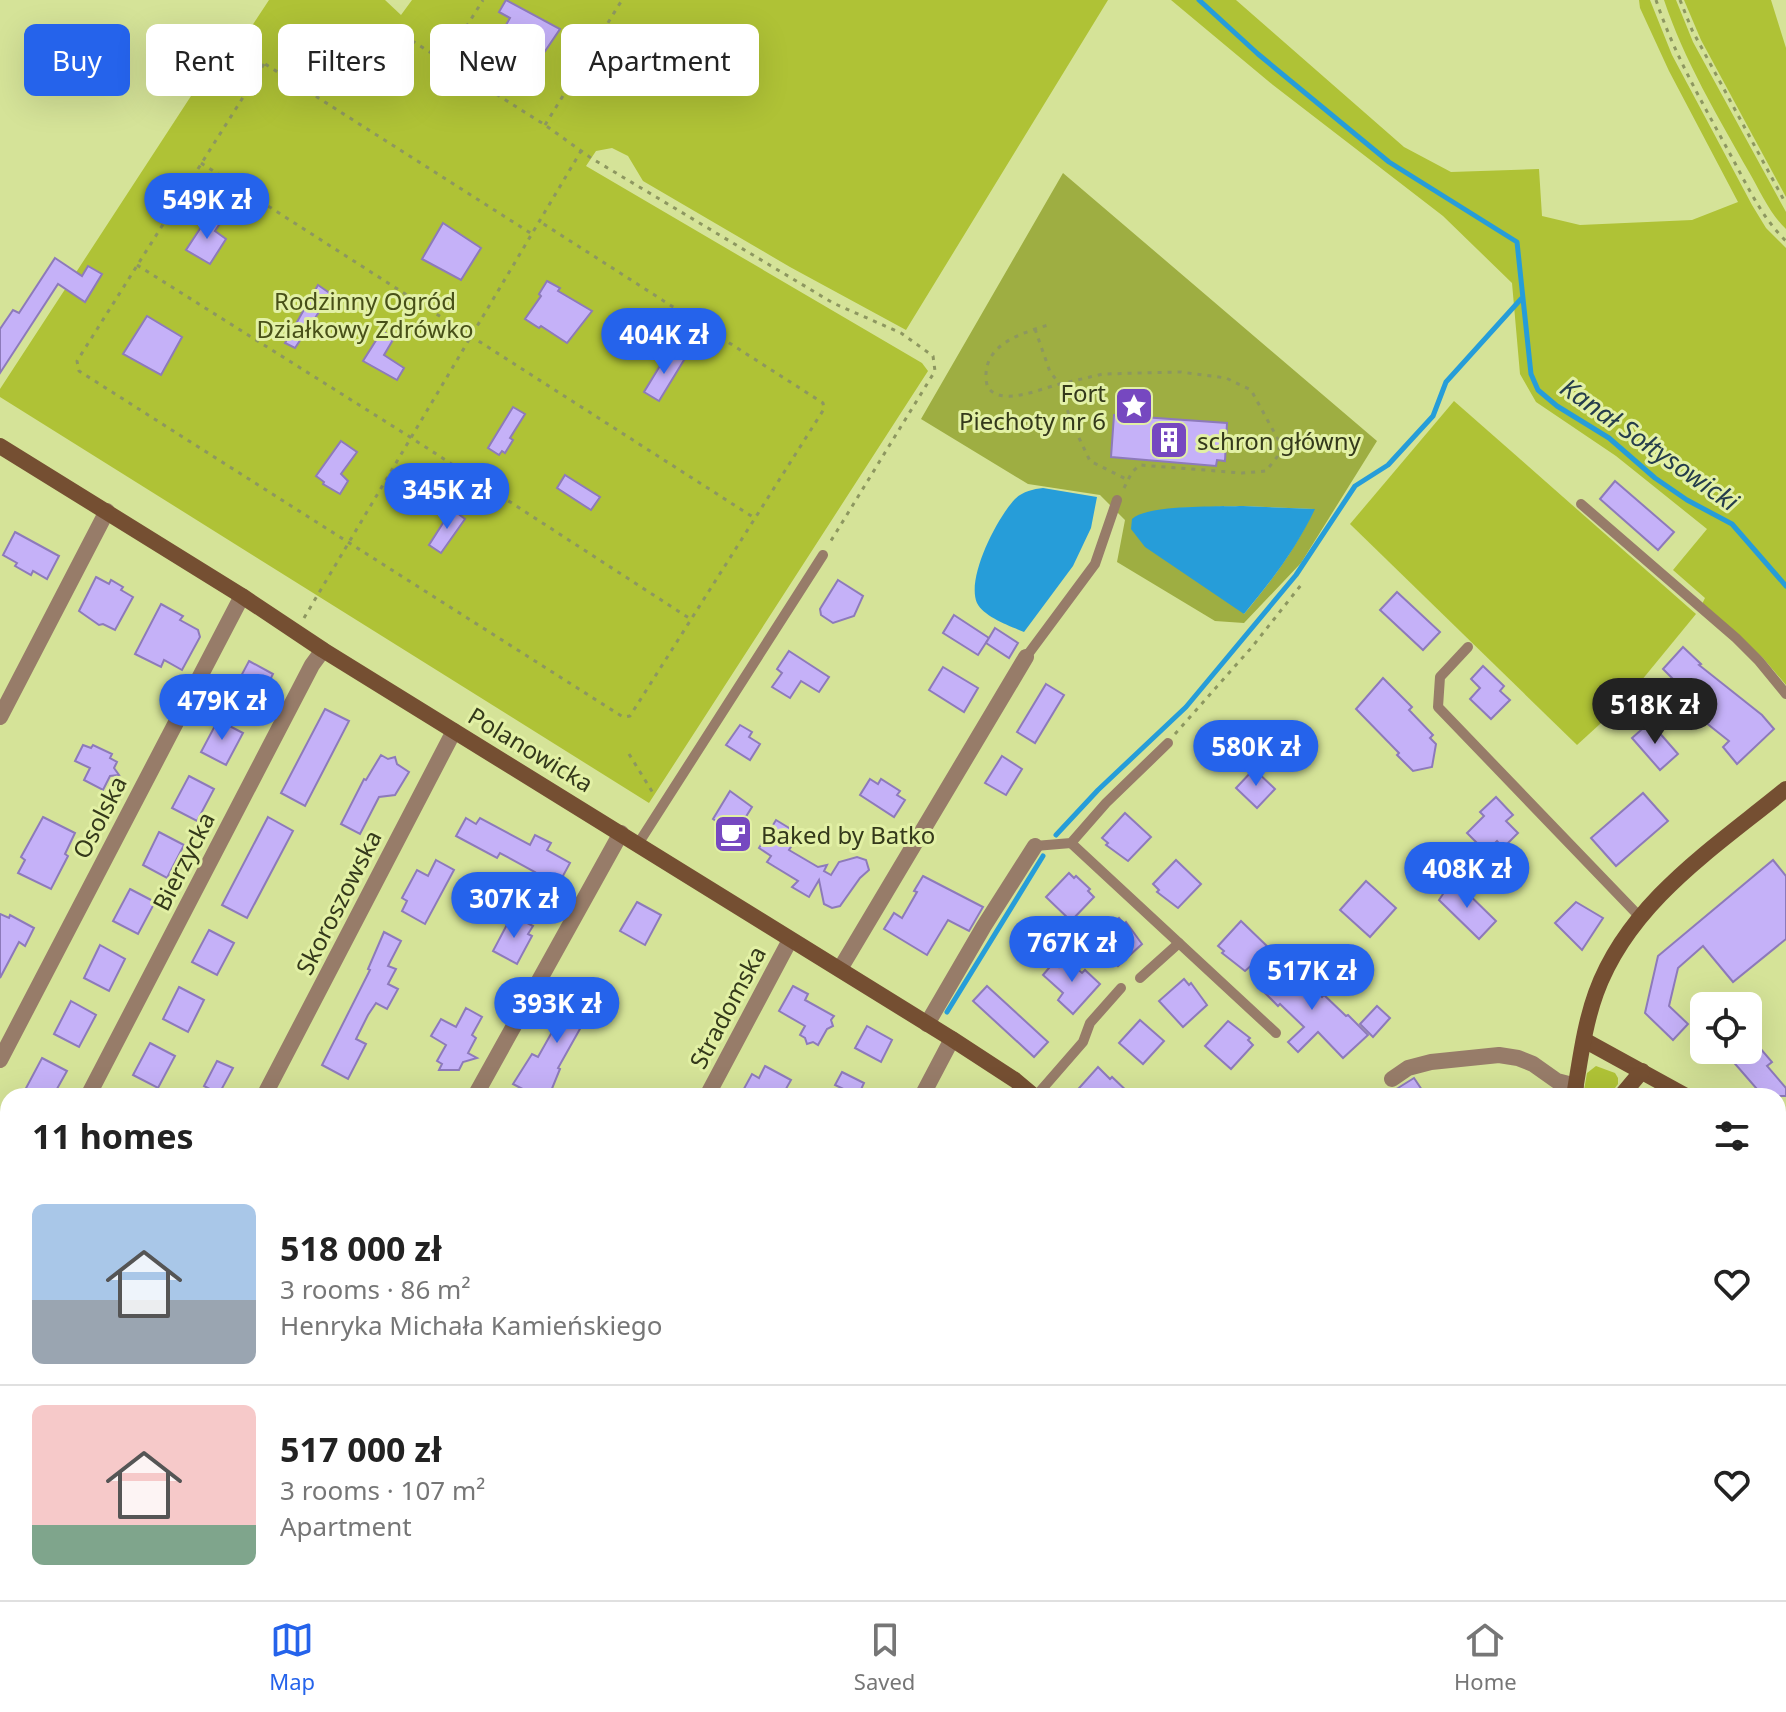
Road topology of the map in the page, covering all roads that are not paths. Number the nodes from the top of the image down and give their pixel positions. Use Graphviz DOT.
graph roads {
  1 [pos="0,446"];
  2 [pos="1117,500"];
  3 [pos="1581,504"];
  4 [pos="107,511"];
  5 [pos="823,555"];
  6 [pos="242,596"];
  7 [pos="1468,647"];
  8 [pos="323,650"];
  9 [pos="1026,657"];
  10 [pos="1786,694"];
  11 [pos="0,717"];
  12 [pos="454,731"];
  13 [pos="1168,743"];
  14 [pos="1786,789"];
  15 [pos="621,833"];
  16 [pos="1071,843"];
  17 [pos="638,844"];
  18 [pos="1035,846"];
  19 [pos="1639,916"];
  20 [pos="790,940"];
  21 [pos="1179,943"];
  22 [pos="840,969"];
  23 [pos="1140,978"];
  24 [pos="1121,988"];
  25 [pos="927,1024"];
  26 [pos="1276,1033"];
  27 [pos="952,1039"];
  28 [pos="1584,1040"];
  29 [pos="0,1060"];
  30 [pos="1642,1071"];
  31 [pos="1392,1079"];
  32 [pos="92,1088"];
  33 [pos="268,1088"];
  34 [pos="479,1088"];
  35 [pos="711,1088"];
  36 [pos="926,1088"];
  37 [pos="1025,1088"];
  38 [pos="1042,1088"];
  39 [pos="1570,1088"];
  40 [pos="1576,1088"];
  41 [pos="1628,1088"];
  42 [pos="1672,1088"];
  1 -- 4 [label="street, Polanowicka"];
  2 -- 9 [label="lane"];
  3 -- 10 [label="lane"];
  4 -- 6 [label="street, Polanowicka"];
  4 -- 11 [label="street"];
  5 -- 17 [label="lane"];
  6 -- 8 [label="street, Polanowicka"];
  6 -- 29 [label="street, Osolska"];
  7 -- 19 [label="lane"];
  8 -- 12 [label="street, Polanowicka"];
  8 -- 32 [label="street, Bierzycka"];
  9 -- 22 [label="street"];
  12 -- 15 [label="street, Polanowicka"];
  12 -- 33 [label="street, Skoroszowska"];
  13 -- 16 [label="lane"];
  14 -- 19 [label="street"];
  15 -- 17 [label="street, Polanowicka"];
  15 -- 34 [label="street"];
  16 -- 18 [label="lane"];
  16 -- 21 [label="lane"];
  17 -- 20 [label="street, Polanowicka"];
  18 -- 25 [label="street"];
  19 -- 28 [label="street"];
  20 -- 22 [label="street, Polanowicka"];
  20 -- 35 [label="street, Stradomska"];
  21 -- 23 [label="lane"];
  21 -- 26 [label="lane"];
  22 -- 25 [label="street, Polanowicka"];
  24 -- 38 [label="lane"];
  25 -- 27 [label="street, Polanowicka"];
  27 -- 36 [label="street"];
  27 -- 37 [label="street, Polanowicka"];
  28 -- 30 [label="street"];
  28 -- 40 [label="street"];
  30 -- 41 [label="street"];
  30 -- 42 [label="street"];
  31 -- 39 [label="street"];
}
